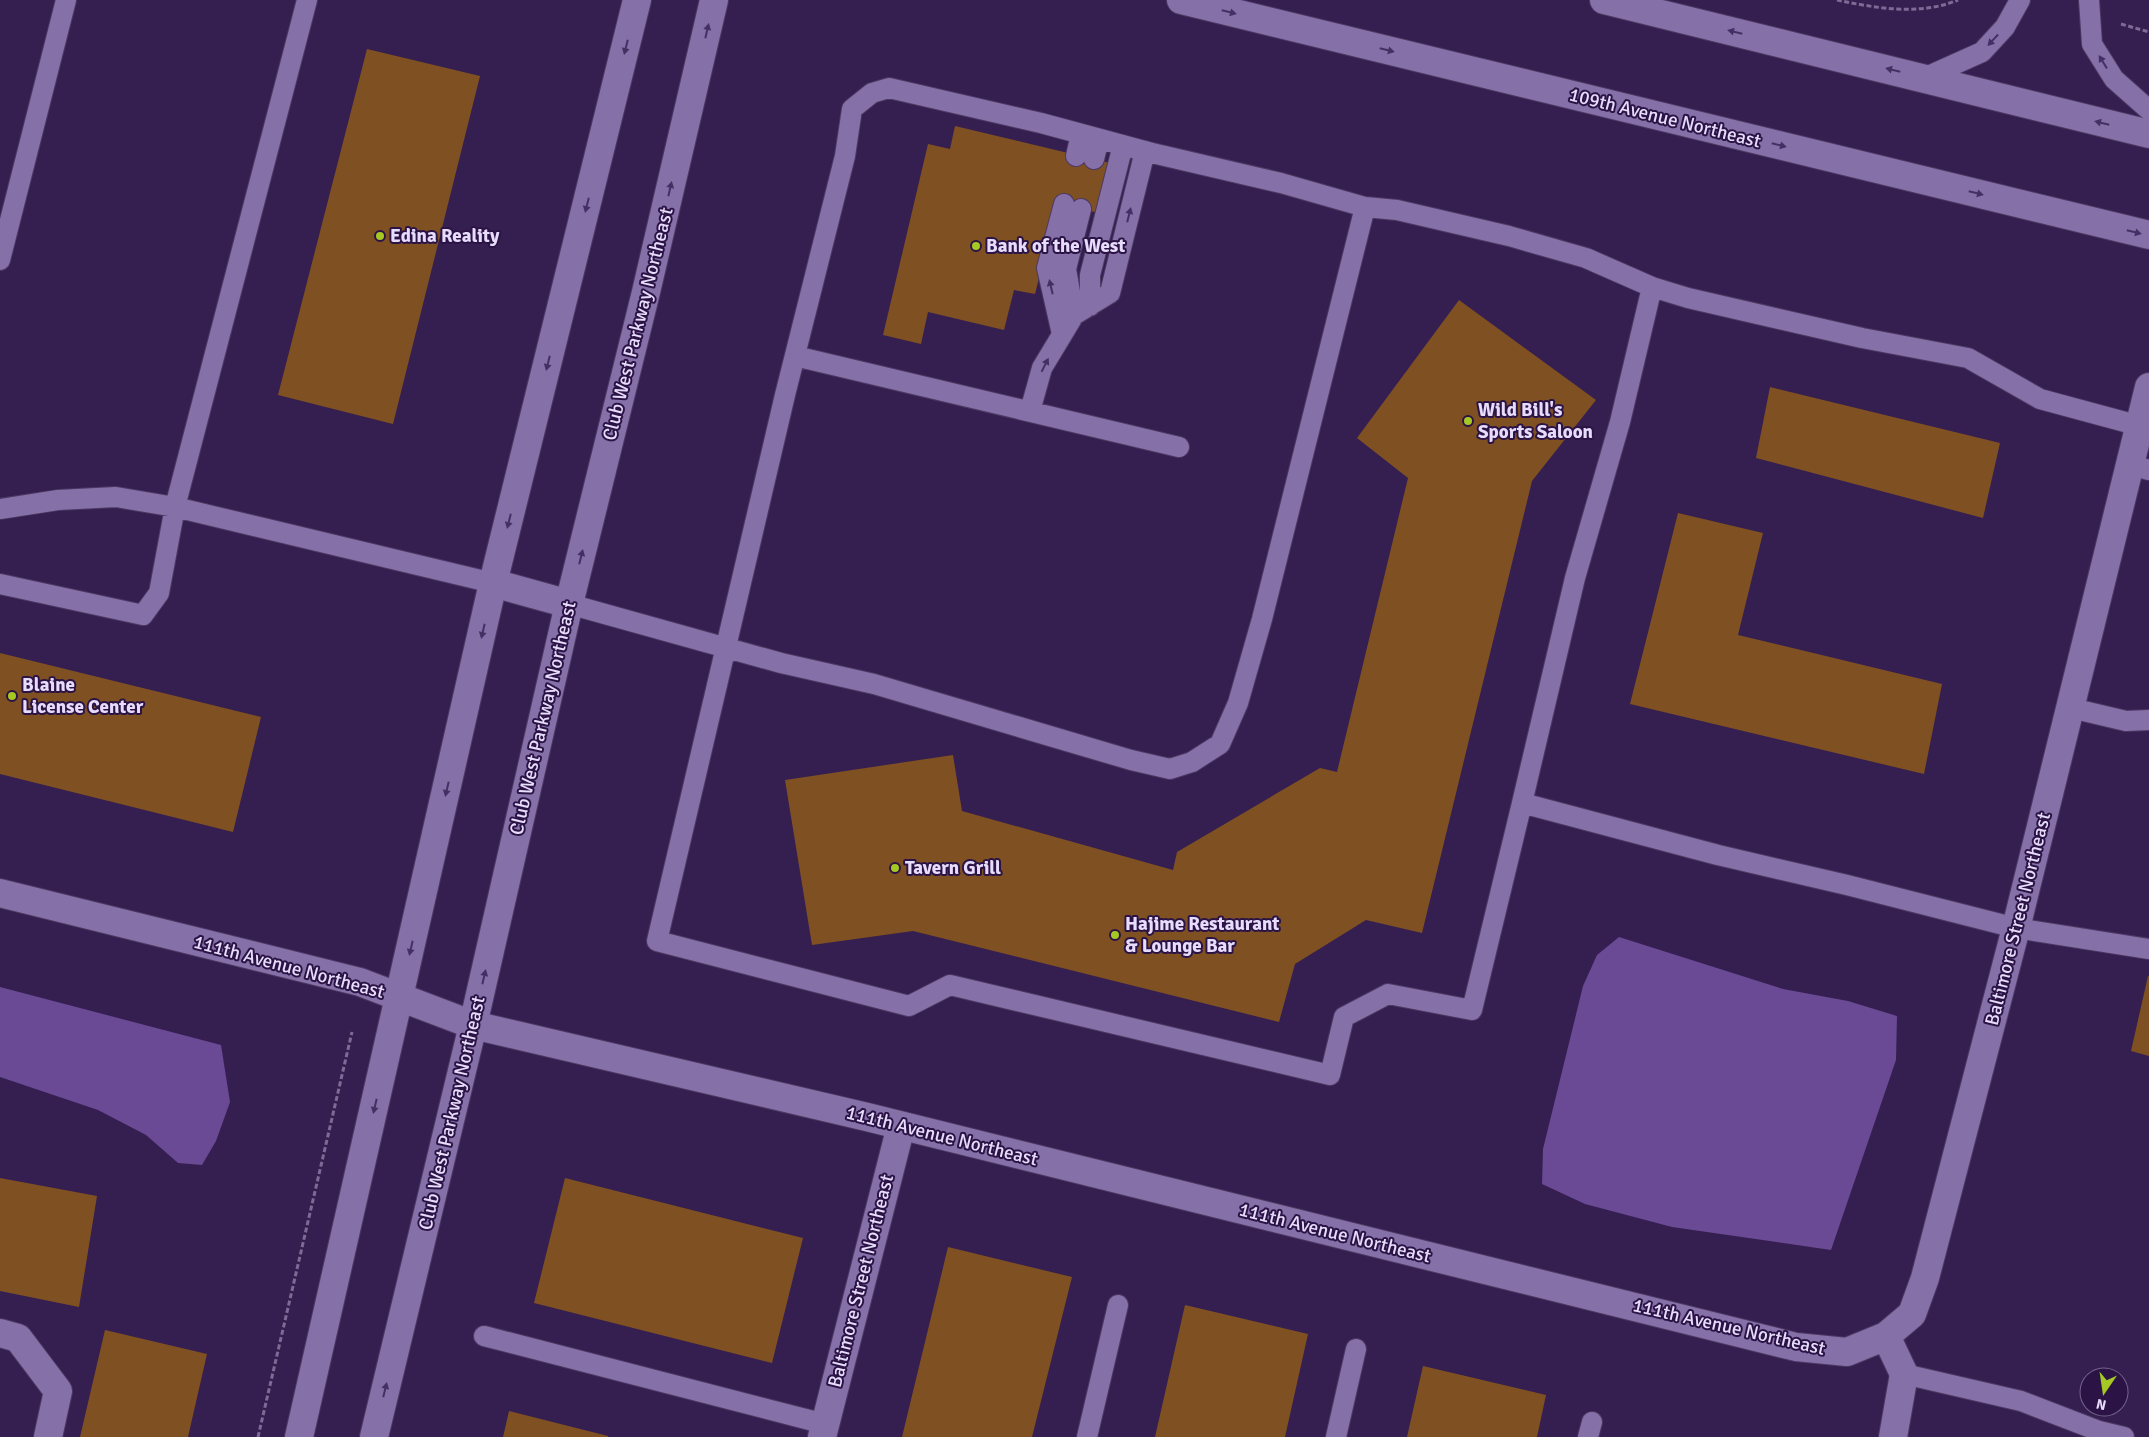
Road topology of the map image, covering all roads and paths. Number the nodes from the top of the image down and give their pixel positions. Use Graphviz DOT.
graph roads {
  1 [pos="66,0"];
  2 [pos="307,0"];
  3 [pos="637,0"];
  4 [pos="714,0"];
  5 [pos="1181,0"];
  6 [pos="1604,0"];
  7 [pos="1837,0"];
  8 [pos="1958,0"];
  9 [pos="2020,0"];
  10 [pos="2088,0"];
  11 [pos="2118,23"];
  12 [pos="2149,32"];
  13 [pos="1924,78"];
  14 [pos="2149,110"];
  15 [pos="2149,134"];
  16 [pos="1090,136"];
  17 [pos="1123,145"];
  18 [pos="1145,151"];
  19 [pos="1085,158"];
  20 [pos="1365,207"];
  21 [pos="2149,235"];
  22 [pos="0,260"];
  23 [pos="1652,286"];
  24 [pos="1082,311"];
  25 [pos="1062,334"];
  26 [pos="796,356"];
  27 [pos="2149,387"];
  28 [pos="1030,411"];
  29 [pos="2140,426"];
  30 [pos="1178,447"];
  31 [pos="2140,468"];
  32 [pos="175,507"];
  33 [pos="0,509"];
  34 [pos="493,583"];
  35 [pos="0,584"];
  36 [pos="569,604"];
  37 [pos="727,646"];
  38 [pos="2071,708"];
  39 [pos="2149,720"];
  40 [pos="1522,803"];
  41 [pos="0,893"];
  42 [pos="2016,928"];
  43 [pos="2149,949"];
  44 [pos="400,997"];
  45 [pos="473,1025"];
  46 [pos="352,1032"];
  47 [pos="901,1126"];
  48 [pos="1118,1305"];
  49 [pos="0,1333"];
  50 [pos="484,1336"];
  51 [pos="1886,1336"];
  52 [pos="1356,1349"];
  53 [pos="1904,1374"];
  54 [pos="824,1430"];
  55 [pos="48,1437"];
  56 [pos="258,1437"];
  57 [pos="299,1437"];
  58 [pos="374,1437"];
  59 [pos="1086,1437"];
  60 [pos="1336,1437"];
  61 [pos="1893,1437"];
  62 [pos="2124,1437"];
  1 -- 22 [label="lane"];
  2 -- 32 [label="lane"];
  3 -- 34 [label="street, one-way"];
  36 -- 4 [label="street, Club West Parkway Northeast, one-way"];
  5 -- 21 [label="street, 109th Avenue Northeast, one-way"];
  13 -- 6 [label="street, one-way"];
  7 -- 8 [label="path"];
  9 -- 13 [label="lane, one-way"];
  14 -- 10 [label="lane, one-way"];
  11 -- 12 [label="path"];
  15 -- 13 [label="street, one-way"];
  16 -- 17 [label="lane"];
  16 -- 19 [label="lane"];
  16 -- 26 [label="lane"];
  17 -- 18 [label="lane"];
  17 -- 24 [label="lane"];
  18 -- 20 [label="lane"];
  24 -- 18 [label="lane, one-way"];
  20 -- 23 [label="lane"];
  20 -- 37 [label="lane"];
  23 -- 29 [label="lane"];
  23 -- 40 [label="lane"];
  24 -- 25 [label="lane"];
  25 -- 24 [label="lane, one-way"];
  28 -- 25 [label="lane, one-way"];
  26 -- 28 [label="lane"];
  26 -- 37 [label="lane"];
  27 -- 29 [label="street, Baltimore Street Northeast"];
  28 -- 30 [label="lane"];
  29 -- 31 [label="street, Baltimore Street Northeast"];
  31 -- 38 [label="street, Baltimore Street Northeast"];
  32 -- 33 [label="lane"];
  32 -- 34 [label="lane"];
  32 -- 35 [label="lane"];
  34 -- 36 [label="street"];
  34 -- 44 [label="street, one-way"];
  36 -- 37 [label="lane"];
  45 -- 36 [label="street, Club West Parkway Northeast, one-way"];
  37 -- 40 [label="lane"];
  38 -- 39 [label="lane"];
  38 -- 42 [label="street, Baltimore Street Northeast"];
  40 -- 42 [label="lane"];
  41 -- 44 [label="street, 111th Avenue Northeast"];
  42 -- 43 [label="lane"];
  42 -- 51 [label="street, Baltimore Street Northeast"];
  44 -- 45 [label="street, 111th Avenue Northeast"];
  44 -- 57 [label="street, one-way"];
  45 -- 47 [label="street, 111th Avenue Northeast"];
  58 -- 45 [label="street, Club West Parkway Northeast, one-way"];
  46 -- 56 [label="path"];
  47 -- 51 [label="street, 111th Avenue Northeast"];
  47 -- 54 [label="street, Baltimore Street Northeast"];
  48 -- 59 [label="lane"];
  49 -- 55 [label="street"];
  50 -- 54 [label="lane"];
  51 -- 53 [label="street"];
  52 -- 60 [label="lane"];
  53 -- 61 [label="street"];
  53 -- 62 [label="lane"];
}
